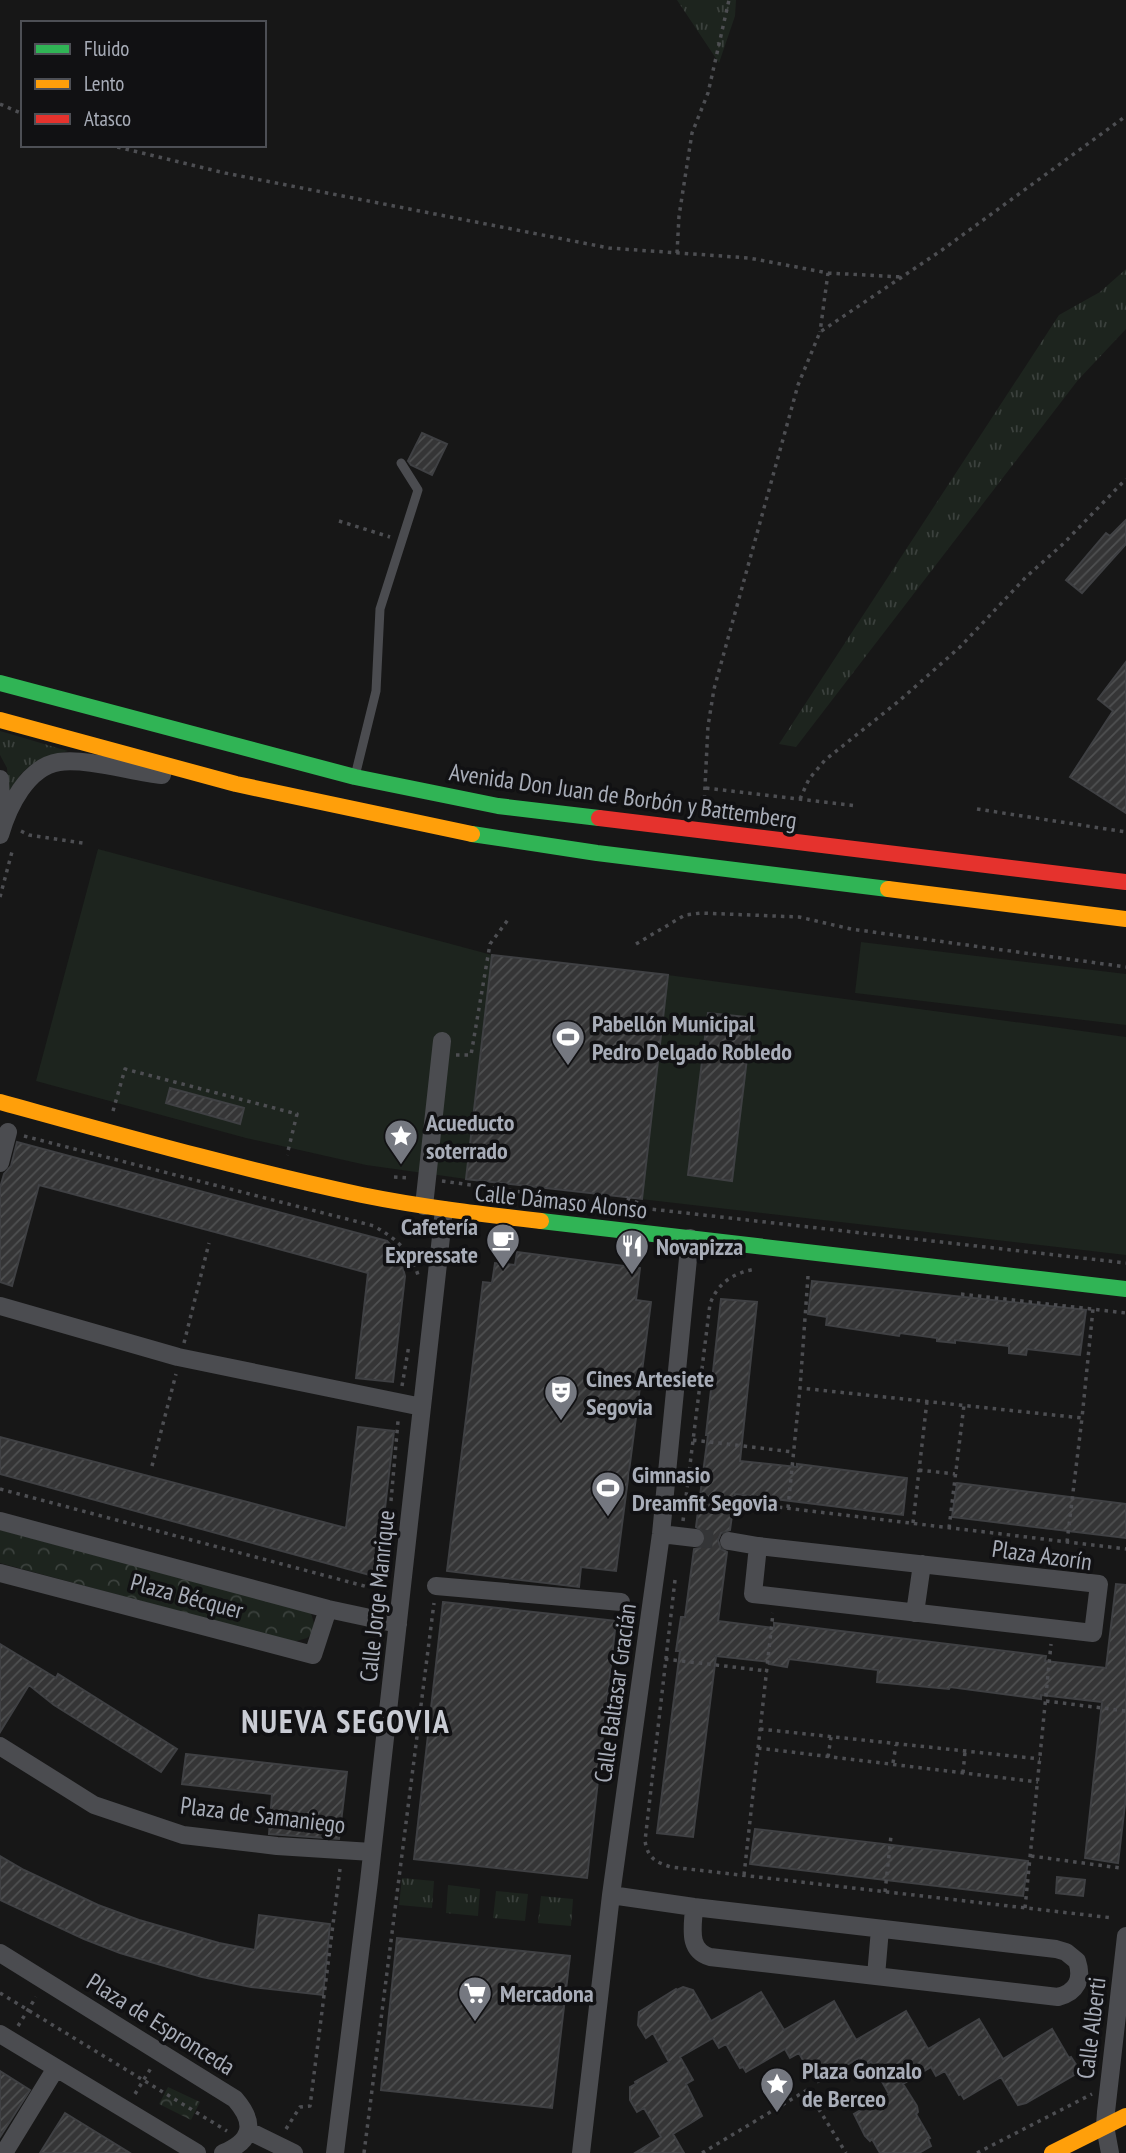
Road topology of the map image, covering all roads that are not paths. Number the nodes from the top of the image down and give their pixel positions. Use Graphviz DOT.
graph roads {
  1 [pos="401,463"];
  2 [pos="0,683"];
  3 [pos="0,720"];
  4 [pos="355,777"];
  5 [pos="0,779"];
  6 [pos="236,785"];
  7 [pos="9,834"];
  8 [pos="1126,882"];
  9 [pos="1124,919"];
  10 [pos="441,1048"];
  11 [pos="0,1102"];
  12 [pos="8,1132"];
  13 [pos="0,1163"];
  14 [pos="424,1206"];
  15 [pos="444,1210"];
  16 [pos="690,1238"];
  17 [pos="1126,1289"];
  18 [pos="0,1306"];
  19 [pos="422,1407"];
  20 [pos="0,1521"];
  21 [pos="661,1534"];
  22 [pos="695,1538"];
  23 [pos="729,1541"];
  24 [pos="758,1546"];
  25 [pos="922,1564"];
  26 [pos="0,1573"];
  27 [pos="436,1586"];
  28 [pos="621,1602"];
  29 [pos="328,1609"];
  30 [pos="915,1613"];
  31 [pos="398,1624"];
  32 [pos="0,1746"];
  33 [pos="372,1852"];
  34 [pos="611,1895"];
  35 [pos="694,1907"];
  36 [pos="880,1929"];
  37 [pos="1126,1936"];
  38 [pos="0,1953"];
  39 [pos="876,1976"];
  40 [pos="8,2032"];
  41 [pos="57,2068"];
  42 [pos="1126,2116"];
  43 [pos="1105,2126"];
  44 [pos="249,2131"];
  45 [pos="4,2153"];
  46 [pos="197,2153"];
  47 [pos="223,2153"];
  48 [pos="294,2153"];
  49 [pos="335,2153"];
  50 [pos="581,2153"];
  51 [pos="1052,2153"];
  52 [pos="1110,2153"];
  1 -- 4 [label="lane"];
  2 -- 4 [label="main road, Avenida Don Juan de Borbón y Battemberg"];
  3 -- 6 [label="main road"];
  4 -- 8 [label="main road, Avenida Don Juan de Borbón y Battemberg"];
  5 -- 7 [label="street"];
  6 -- 7 [label="street"];
  6 -- 9 [label="main road"];
  10 -- 14 [label="street"];
  11 -- 14 [label="main road, Calle Dámaso Alonso"];
  12 -- 13 [label="street"];
  14 -- 15 [label="main road, Calle Dámaso Alonso"];
  15 -- 16 [label="main road, Calle Dámaso Alonso"];
  15 -- 19 [label="street, Calle Jorge Manrique"];
  16 -- 17 [label="main road, Calle Dámaso Alonso"];
  16 -- 21 [label="street, Calle Baltasar Gracián"];
  18 -- 19 [label="street"];
  19 -- 31 [label="street, Calle Jorge Manrique"];
  20 -- 29 [label="street, Plaza Bécquer"];
  21 -- 22 [label="street"];
  21 -- 34 [label="street, Calle Baltasar Gracián"];
  23 -- 24 [label="street, Plaza Azorín"];
  24 -- 25 [label="street, Plaza Azorín"];
  24 -- 30 [label="street, Plaza Azorín"];
  25 -- 30 [label="street"];
  25 -- 30 [label="street, Plaza Azorín"];
  26 -- 29 [label="street, Plaza Bécquer"];
  27 -- 28 [label="street"];
  29 -- 31 [label="street, Plaza Bécquer"];
  31 -- 33 [label="street, Calle Jorge Manrique"];
  32 -- 33 [label="street, Plaza de Samaniego"];
  33 -- 49 [label="street, Calle Jorge Manrique"];
  34 -- 35 [label="street"];
  34 -- 50 [label="street, Calle Baltasar Gracián"];
  35 -- 36 [label="street"];
  35 -- 39 [label="street"];
  36 -- 39 [label="street"];
  36 -- 39 [label="street"];
  37 -- 43 [label="street, Calle Alberti"];
  38 -- 44 [label="street, Plaza de Espronceda"];
  40 -- 41 [label="street"];
  41 -- 45 [label="street"];
  41 -- 46 [label="street"];
  42 -- 43 [label="main road"];
  43 -- 51 [label="main road"];
  43 -- 52 [label="street, Calle Alberti"];
  44 -- 47 [label="street"];
  44 -- 48 [label="street"];
}
